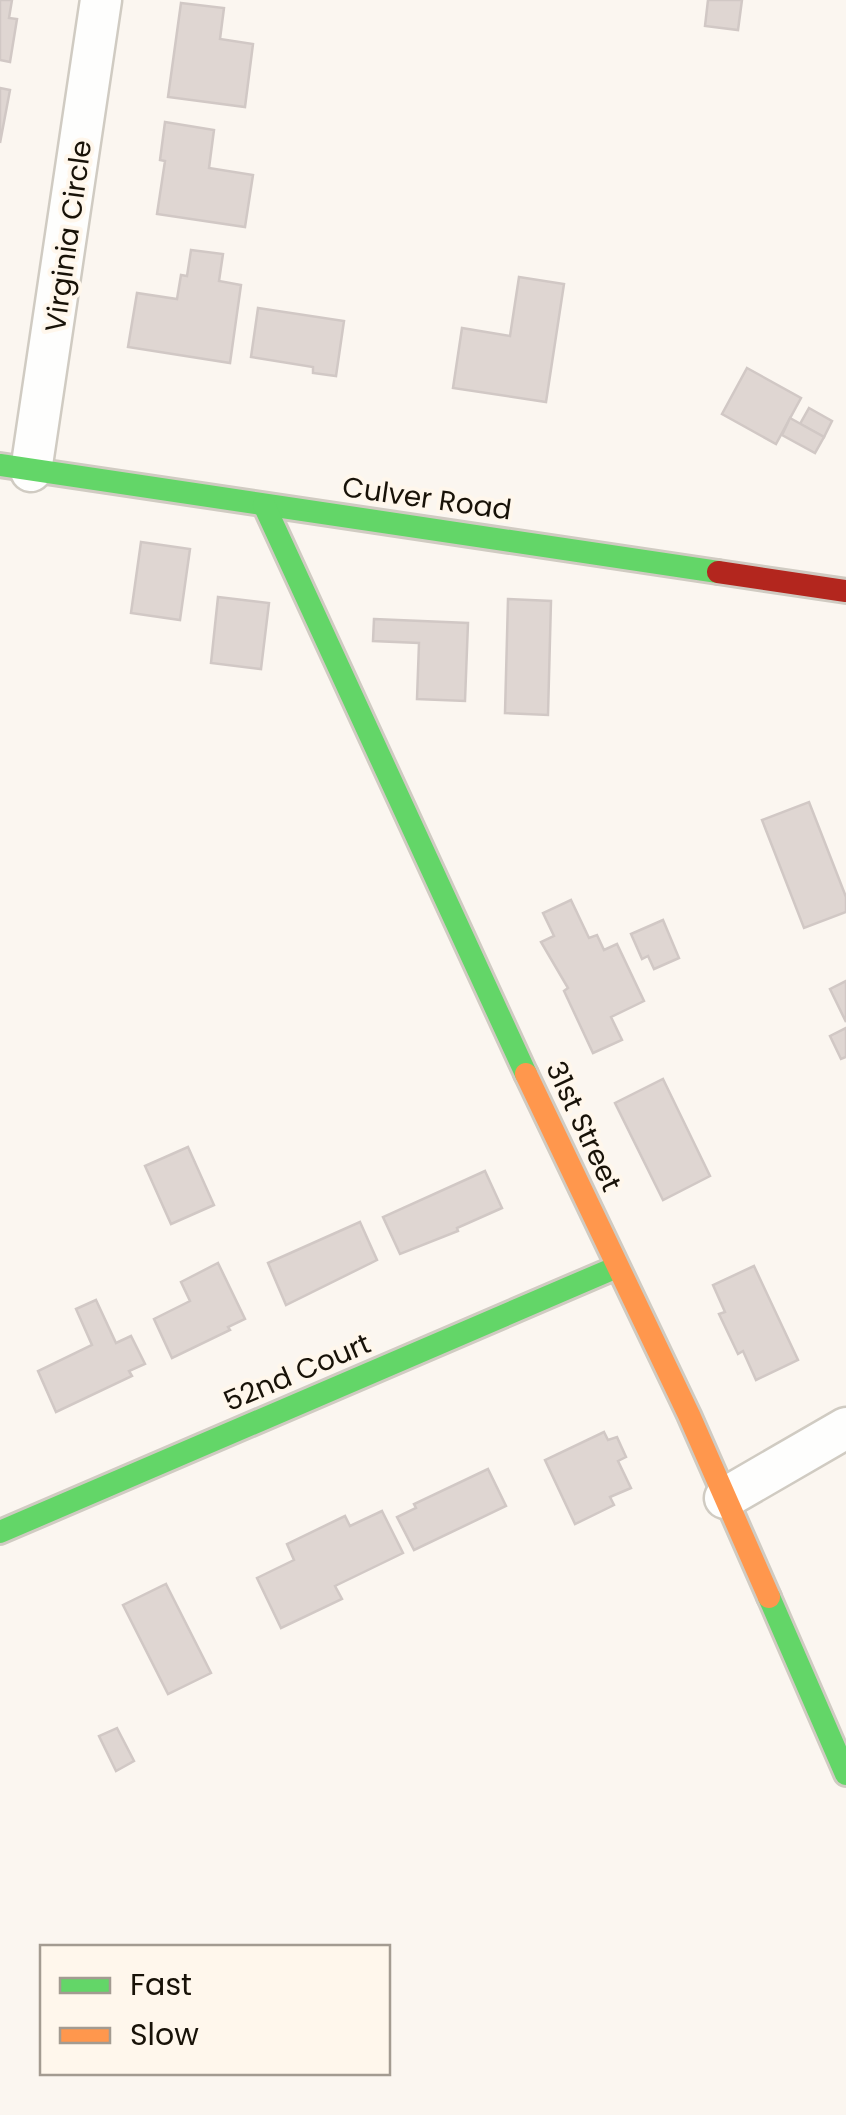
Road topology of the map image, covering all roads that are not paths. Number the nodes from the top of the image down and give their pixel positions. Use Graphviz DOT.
graph roads {
  1 [pos="101,0"];
  2 [pos="16,468"];
  3 [pos="264,504"];
  4 [pos="846,591"];
  5 [pos="617,1266"];
  6 [pos="846,1428"];
  7 [pos="725,1498"];
  8 [pos="0,1532"];
  9 [pos="846,1774"];
  1 -- 2 [label="street, Virginia Circle"];
  2 -- 3 [label="street, Culver Road"];
  3 -- 4 [label="street, Culver Road"];
  3 -- 5 [label="street, 31st Street"];
  5 -- 7 [label="street, 31st Street"];
  5 -- 8 [label="street, 52nd Court"];
  6 -- 7 [label="street"];
  7 -- 9 [label="street, 31st Street"];
}
